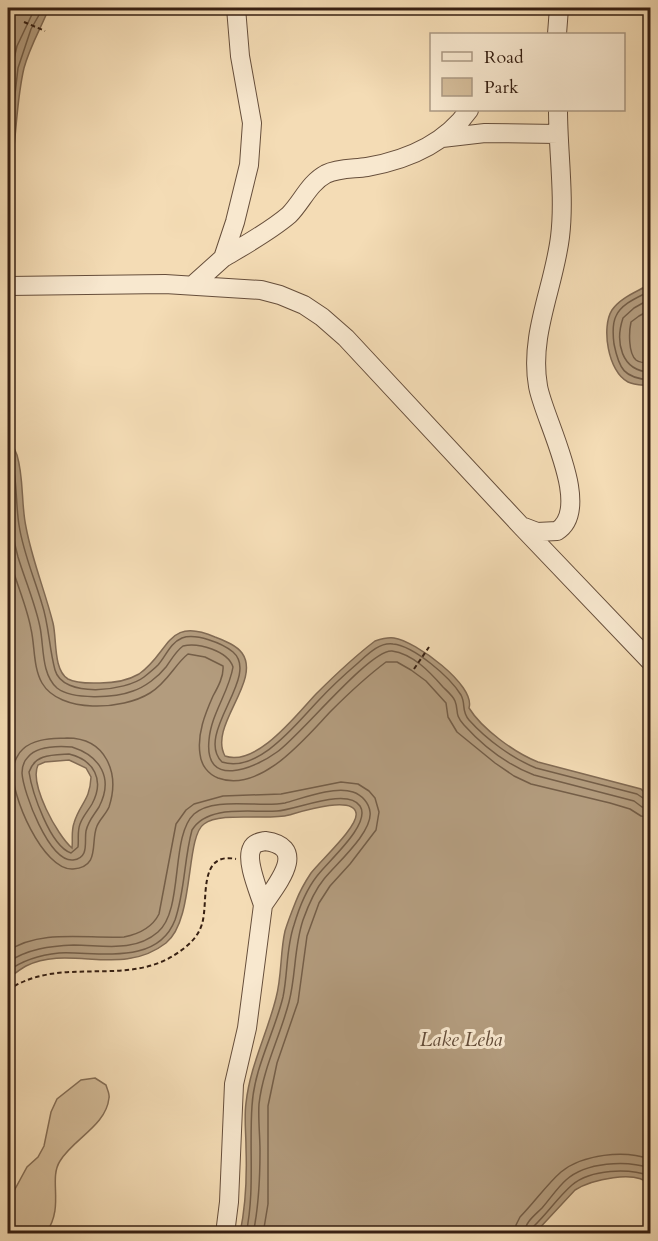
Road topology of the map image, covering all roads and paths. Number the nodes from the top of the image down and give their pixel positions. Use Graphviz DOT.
graph roads {
  1 [pos="236,8"];
  2 [pos="24,22"];
  3 [pos="45,31"];
  4 [pos="468,111"];
  5 [pos="558,111"];
  6 [pos="558,134"];
  7 [pos="442,138"];
  8 [pos="223,258"];
  9 [pos="193,285"];
  10 [pos="8,286"];
  11 [pos="522,527"];
  12 [pos="429,647"];
  13 [pos="651,661"];
  14 [pos="414,669"];
  15 [pos="251,862"];
  16 [pos="263,905"];
  17 [pos="8,990"];
  18 [pos="225,1233"];
  1 -- 8 [label="lane"];
  2 -- 3 [label="path"];
  4 -- 7 [label="lane"];
  5 -- 6 [label="lane"];
  6 -- 7 [label="lane"];
  6 -- 11 [label="lane"];
  7 -- 8 [label="lane"];
  8 -- 9 [label="lane"];
  9 -- 10 [label="lane"];
  9 -- 11 [label="lane"];
  11 -- 13 [label="lane"];
  12 -- 14 [label="path"];
  15 -- 16 [label="lane"];
  15 -- 16 [label="lane"];
  15 -- 17 [label="path"];
  16 -- 18 [label="lane"];
}
